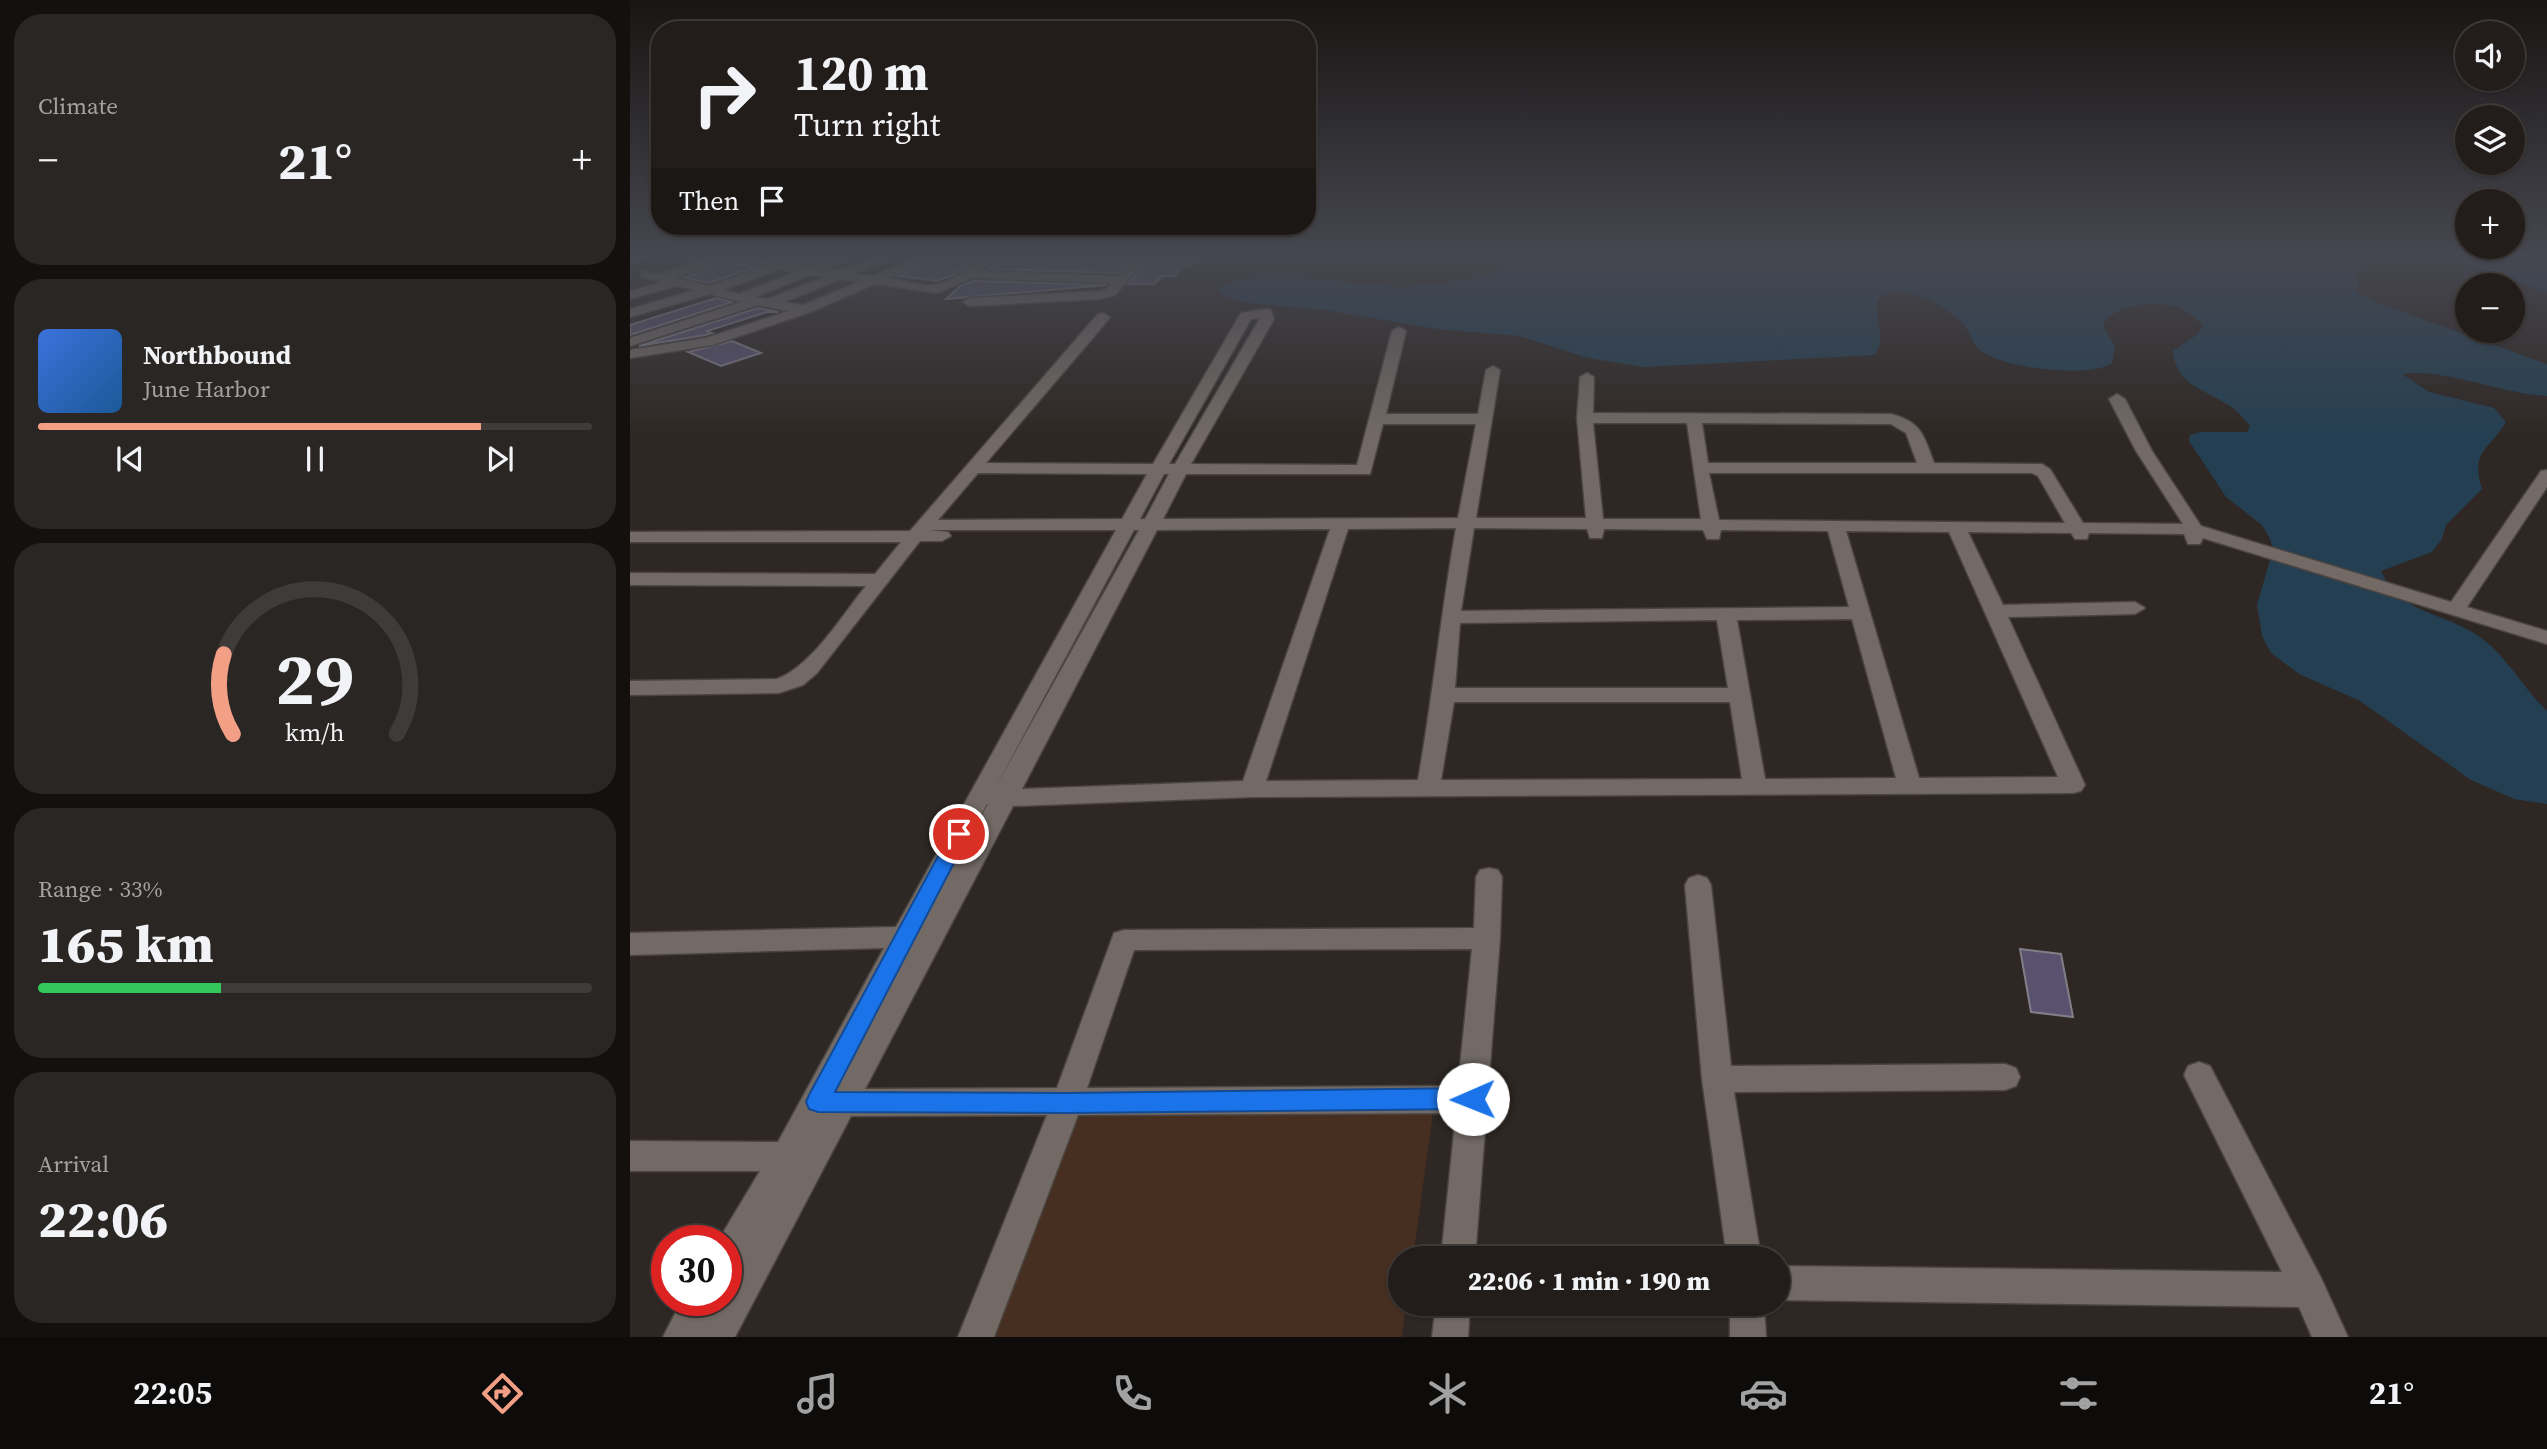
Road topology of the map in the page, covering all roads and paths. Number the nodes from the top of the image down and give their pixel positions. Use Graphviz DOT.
graph roads {
  1 [pos="715,316"];
  2 [pos="784,316"];
  3 [pos="1246,316"];
  4 [pos="1267,316"];
  5 [pos="1103,317"];
  6 [pos="1399,331"];
  7 [pos="630,342"];
  8 [pos="630,354"];
  9 [pos="1493,370"];
  10 [pos="1587,377"];
  11 [pos="2117,399"];
  12 [pos="1585,418"];
  13 [pos="1694,418"];
  14 [pos="1377,419"];
  15 [pos="1484,419"];
  16 [pos="1927,467"];
  17 [pos="973,468"];
  18 [pos="1170,468"];
  19 [pos="1700,468"];
  20 [pos="2547,475"];
  21 [pos="1340,528"];
  22 [pos="1464,528"];
  23 [pos="1596,529"];
  24 [pos="920,530"];
  25 [pos="1138,530"];
  26 [pos="1712,530"];
  27 [pos="1837,531"];
  28 [pos="1959,532"];
  29 [pos="2079,532"];
  30 [pos="2193,534"];
  31 [pos="630,537"];
  32 [pos="630,579"];
  33 [pos="880,580"];
  34 [pos="2135,608"];
  35 [pos="2456,609"];
  36 [pos="1996,611"];
  37 [pos="1726,613"];
  38 [pos="1861,613"];
  39 [pos="1450,617"];
  40 [pos="2547,638"];
  41 [pos="630,688"];
  42 [pos="1444,695"];
  43 [pos="1740,695"];
  44 [pos="1910,786"];
  45 [pos="1755,787"];
  46 [pos="1428,788"];
  47 [pos="1252,789"];
  48 [pos="992,798"];
  49 [pos="1489,877"];
  50 [pos="1698,884"];
  51 [pos="917,937"];
  52 [pos="1487,938"];
  53 [pos="630,944"];
  54 [pos="2199,1075"];
  55 [pos="2005,1077"];
  56 [pos="1717,1079"];
  57 [pos="1473,1099"];
  58 [pos="830,1103"];
  59 [pos="1067,1103"];
  60 [pos="630,1156"];
  61 [pos="799,1157"];
  62 [pos="742,1237"];
  63 [pos="1459,1246"];
  64 [pos="1743,1246"];
  65 [pos="1790,1283"];
  66 [pos="2309,1290"];
  67 [pos="693,1316"];
  68 [pos="1452,1316"];
  69 [pos="1747,1316"];
  70 [pos="681,1337"];
  71 [pos="716,1337"];
  72 [pos="976,1337"];
  73 [pos="1450,1337"];
  74 [pos="1748,1337"];
  75 [pos="2330,1337"];
  1 -- 7 [label="street"];
  2 -- 8 [label="street"];
  3 -- 18 [label="street"];
  4 -- 18 [label="street"];
  5 -- 17 [label="street"];
  6 -- 14 [label="street"];
  9 -- 15 [label="street"];
  10 -- 12 [label="street"];
  11 -- 30 [label="street"];
  12 -- 13 [label="street"];
  12 -- 23 [label="street"];
  13 -- 16 [label="street"];
  13 -- 19 [label="street"];
  14 -- 15 [label="street"];
  14 -- 18 [label="street"];
  15 -- 22 [label="street"];
  16 -- 19 [label="street"];
  16 -- 29 [label="street"];
  17 -- 18 [label="street"];
  17 -- 24 [label="street"];
  18 -- 25 [label="street"];
  19 -- 26 [label="street"];
  20 -- 35 [label="street"];
  21 -- 22 [label="street"];
  21 -- 25 [label="street"];
  21 -- 47 [label="street"];
  22 -- 23 [label="street"];
  22 -- 39 [label="street"];
  23 -- 26 [label="street"];
  24 -- 25 [label="street"];
  24 -- 31 [label="street"];
  24 -- 33 [label="street"];
  25 -- 48 [label="street"];
  26 -- 27 [label="street"];
  27 -- 28 [label="street"];
  27 -- 38 [label="street"];
  28 -- 29 [label="street"];
  28 -- 36 [label="street"];
  29 -- 30 [label="street"];
  30 -- 35 [label="street"];
  32 -- 33 [label="street"];
  33 -- 41 [label="street"];
  34 -- 36 [label="street"];
  35 -- 40 [label="street"];
  36 -- 44 [label="street"];
  37 -- 38 [label="street"];
  37 -- 39 [label="street"];
  37 -- 43 [label="street"];
  38 -- 44 [label="street"];
  39 -- 42 [label="street"];
  42 -- 43 [label="street"];
  42 -- 46 [label="street"];
  43 -- 45 [label="street"];
  44 -- 45 [label="street"];
  45 -- 46 [label="street"];
  46 -- 47 [label="street"];
  47 -- 48 [label="street"];
  48 -- 51 [label="street"];
  49 -- 52 [label="street"];
  50 -- 56 [label="street"];
  51 -- 53 [label="street"];
  51 -- 58 [label="street"];
  52 -- 57 [label="street"];
  52 -- 59 [label="street"];
  54 -- 66 [label="street"];
  55 -- 56 [label="street"];
  56 -- 64 [label="street"];
  57 -- 59 [label="street"];
  57 -- 63 [label="street"];
  58 -- 59 [label="street"];
  58 -- 61 [label="street"];
  59 -- 72 [label="street"];
  60 -- 61 [label="street"];
  61 -- 62 [label="street"];
  61 -- 71 [label="street"];
  65 -- 66 [label="street"];
  66 -- 75 [label="street"];
  67 -- 70 [label="street"];
  68 -- 73 [label="street"];
  69 -- 74 [label="street"];
}
